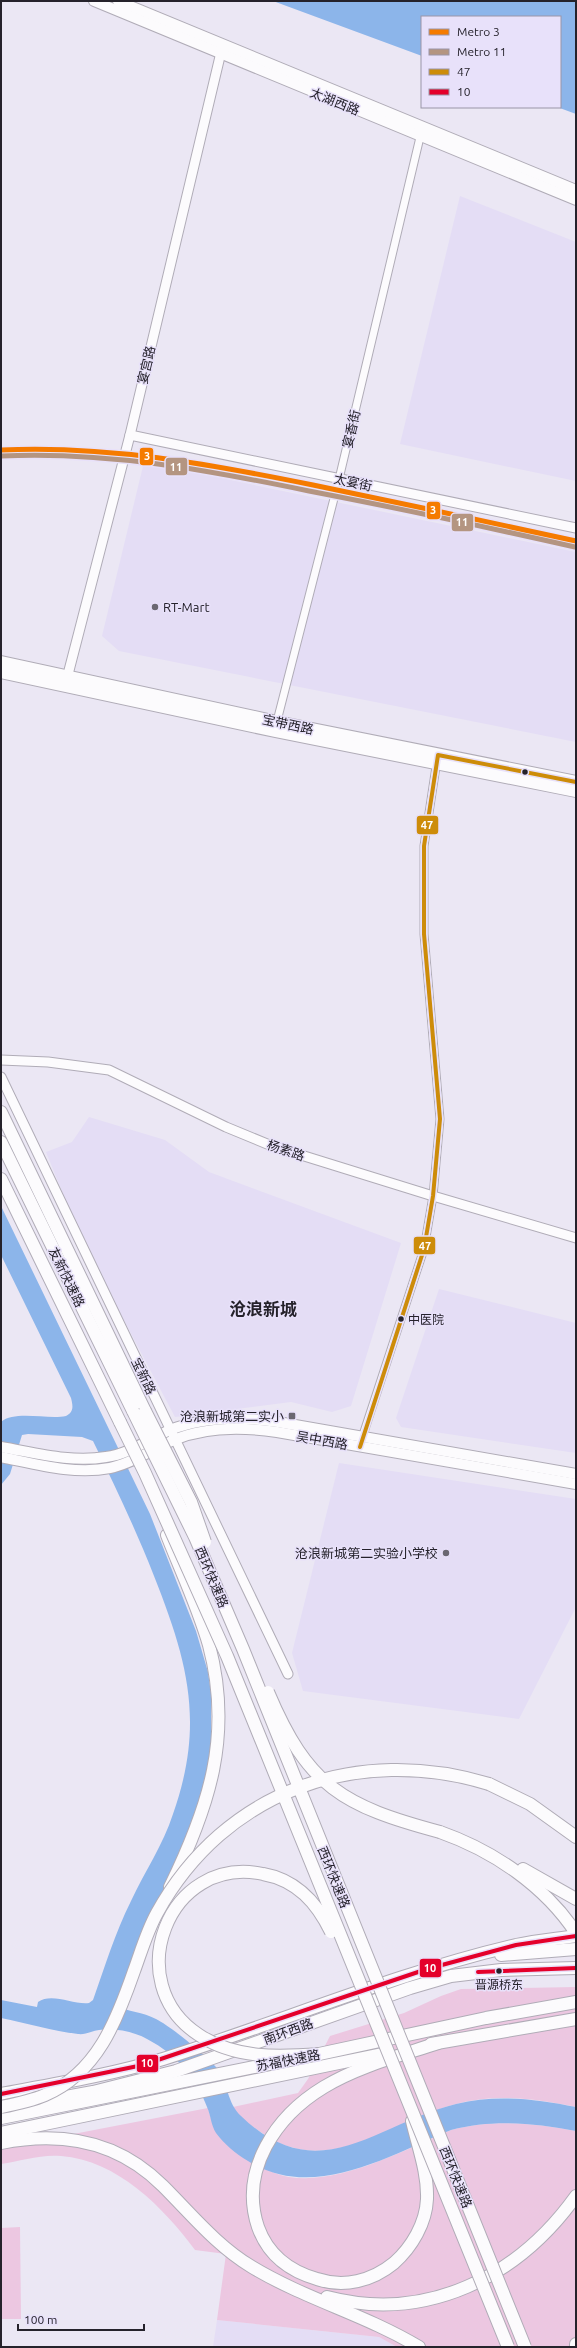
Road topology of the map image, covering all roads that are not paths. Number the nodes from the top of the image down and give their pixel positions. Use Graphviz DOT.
graph roads {
  1 [pos="94,1"];
  2 [pos="118,1"];
  3 [pos="221,49"];
  4 [pos="422,131"];
  5 [pos="576,190"];
  6 [pos="576,200"];
  7 [pos="130,435"];
  8 [pos="339,479"];
  9 [pos="576,528"];
  10 [pos="1,662"];
  11 [pos="1,672"];
  12 [pos="66,681"];
  13 [pos="276,726"];
  14 [pos="437,759"];
  15 [pos="576,782"];
  16 [pos="576,791"];
  17 [pos="1,1060"];
  18 [pos="1,1077"];
  19 [pos="1,1112"];
  20 [pos="1,1142"];
  21 [pos="1,1179"];
  22 [pos="433,1196"];
  23 [pos="576,1238"];
  24 [pos="133,1411"];
  25 [pos="120,1422"];
  26 [pos="170,1430"];
  27 [pos="175,1440"];
  28 [pos="361,1442"];
  29 [pos="1,1447"];
  30 [pos="166,1452"];
  31 [pos="1,1457"];
  32 [pos="145,1473"];
  33 [pos="576,1474"];
  34 [pos="576,1484"];
  35 [pos="195,1537"];
  36 [pos="242,1649"];
  37 [pos="288,1674"];
  38 [pos="270,1697"];
  39 [pos="454,1837"];
  40 [pos="576,1837"];
  41 [pos="576,1899"];
  42 [pos="157,1913"];
  43 [pos="576,1933"];
  44 [pos="576,1936"];
  45 [pos="576,1949"];
  46 [pos="474,1957"];
  47 [pos="576,1968"];
  48 [pos="576,2002"];
  49 [pos="576,2019"];
  50 [pos="375,2022"];
  51 [pos="438,2043"];
  52 [pos="319,2054"];
  53 [pos="1,2094"];
  54 [pos="408,2101"];
  55 [pos="1,2108"];
  56 [pos="1,2118"];
  57 [pos="1,2133"];
  58 [pos="1,2143"];
  59 [pos="576,2196"];
  60 [pos="284,2284"];
  61 [pos="576,2344"];
  62 [pos="419,2347"];
  63 [pos="508,2347"];
  64 [pos="525,2347"];
  65 [pos="576,2347"];
  1 -- 3 [label="main road, 太湖西路"];
  2 -- 3 [label="main road, 太湖西路"];
  3 -- 4 [label="main road, 太湖西路"];
  3 -- 7 [label="street, 宴宫路"];
  4 -- 5 [label="main road, 太湖西路"];
  4 -- 6 [label="main road, 太湖西路"];
  4 -- 8 [label="street, 宴香街"];
  7 -- 8 [label="street, 太宴街"];
  7 -- 12 [label="street, 宴宫路"];
  8 -- 9 [label="street, 太宴街"];
  8 -- 13 [label="street, 宴香街"];
  10 -- 12 [label="main road, 宝带西路"];
  11 -- 12 [label="main road, 宝带西路"];
  12 -- 13 [label="main road, 宝带西路"];
  13 -- 14 [label="main road, 宝带西路"];
  14 -- 15 [label="main road, 宝带西路"];
  14 -- 16 [label="main road, 宝带西路"];
  14 -- 22 [label="street"];
  17 -- 22 [label="street, 杨素路"];
  18 -- 26 [label="street, 宝新路"];
  19 -- 30 [label="main road, bridge"];
  20 -- 24 [label="main road, 友新快速路"];
  21 -- 25 [label="main road, 友新快速路"];
  22 -- 23 [label="street, 杨素路"];
  22 -- 28 [label="street"];
  24 -- 35 [label="main road, 西环快速路, bridge"];
  25 -- 32 [label="main road, 西环快速路, bridge"];
  26 -- 27 [label="street, 宝新路"];
  26 -- 28 [label="main road, 吴中西路"];
  26 -- 29 [label="main road, 吴中西路"];
  27 -- 28 [label="main road, 吴中西路"];
  27 -- 31 [label="main road, 吴中西路"];
  27 -- 37 [label="street, 宝新路"];
  28 -- 33 [label="main road, 吴中西路"];
  28 -- 34 [label="main road, 吴中西路"];
  30 -- 35 [label="main road, bridge"];
  30 -- 38 [label="main road, bridge"];
  32 -- 42 [label="main road, bridge"];
  32 -- 50 [label="main road, 西环快速路, bridge"];
  35 -- 36 [label="main road, 西环快速路, bridge"];
  36 -- 38 [label="main road, bridge"];
  36 -- 64 [label="main road, 西环快速路, bridge"];
  38 -- 39 [label="main road, bridge"];
  39 -- 41 [label="main road"];
  39 -- 43 [label="main road"];
  40 -- 42 [label="main road, bridge"];
  42 -- 55 [label="main road, bridge"];
  44 -- 46 [label="main road, 南环西路"];
  45 -- 46 [label="main road"];
  46 -- 53 [label="main road, 南环西路"];
  47 -- 55 [label="main road, 南环西路"];
  48 -- 52 [label="main road, 苏福快速路, bridge"];
  49 -- 51 [label="main road, 苏福快速路"];
  50 -- 52 [label="main road, bridge"];
  50 -- 54 [label="main road, 西环快速路, bridge"];
  51 -- 54 [label="main road, bridge"];
  51 -- 57 [label="main road, 苏福快速路, bridge"];
  52 -- 56 [label="main road, 苏福快速路, bridge"];
  54 -- 63 [label="main road, 西环快速路, bridge"];
  58 -- 60 [label="main road"];
  59 -- 60 [label="main road, bridge"];
  60 -- 62 [label="main road"];
  61 -- 65 [label="main road"];
}
